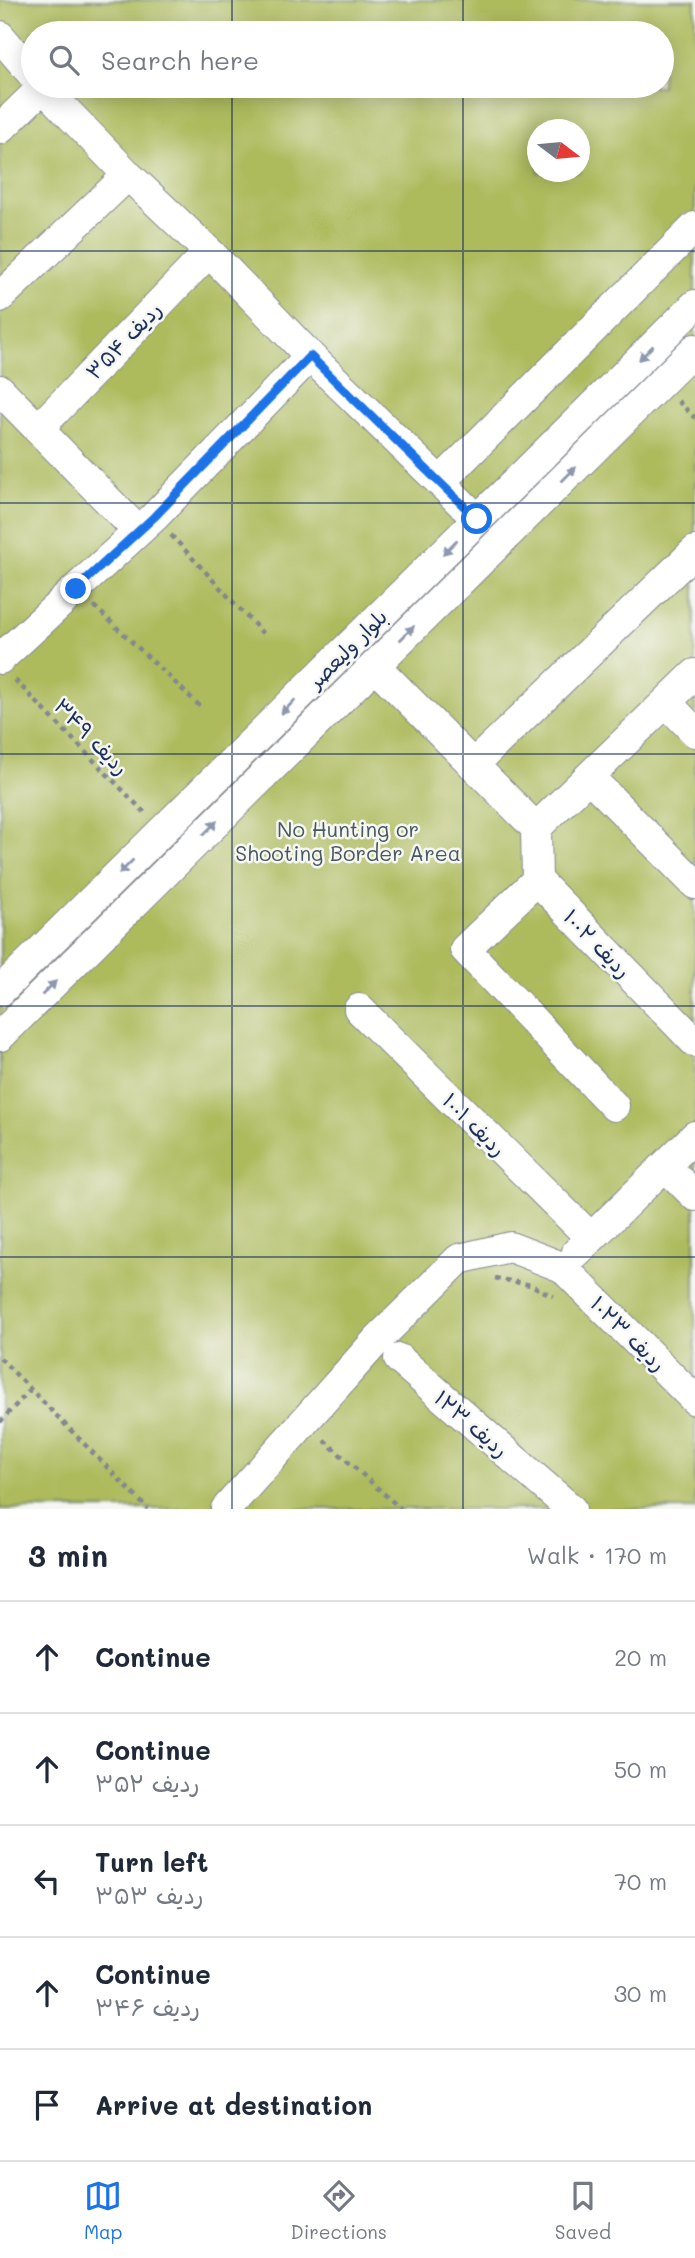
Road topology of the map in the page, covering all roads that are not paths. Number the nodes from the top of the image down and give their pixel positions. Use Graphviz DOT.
graph roads {
  1 [pos="0,36"];
  2 [pos="21,61"];
  3 [pos="30,98"];
  4 [pos="53,98"];
  5 [pos="0,129"];
  6 [pos="128,176"];
  7 [pos="695,227"];
  8 [pos="209,252"];
  9 [pos="0,297"];
  10 [pos="695,305"];
  11 [pos="695,349"];
  12 [pos="310,356"];
  13 [pos="0,390"];
  14 [pos="38,429"];
  15 [pos="440,482"];
  16 [pos="477,519"];
  17 [pos="146,524"];
  18 [pos="695,551"];
  19 [pos="5,666"];
  20 [pos="374,666"];
  21 [pos="695,674"];
  22 [pos="666,702"];
  23 [pos="695,732"];
  24 [pos="473,765"];
  25 [pos="589,776"];
  26 [pos="536,828"];
  27 [pos="537,880"];
  28 [pos="695,884"];
  29 [pos="0,991"];
  30 [pos="359,1009"];
  31 [pos="0,1036"];
  32 [pos="695,1042"];
  33 [pos="614,1105"];
  34 [pos="695,1136"];
  35 [pos="665,1166"];
  36 [pos="695,1196"];
  37 [pos="591,1238"];
  38 [pos="562,1267"];
  39 [pos="399,1359"];
  40 [pos="695,1400"];
  41 [pos="226,1509"];
  42 [pos="571,1509"];
  1 -- 2 [label="street"];
  3 -- 5 [label="street"];
  4 -- 6 [label="street"];
  6 -- 8 [label="street"];
  6 -- 9 [label="street"];
  7 -- 15 [label="street"];
  8 -- 12 [label="street"];
  8 -- 14 [label="street, ردیف ۳۵۴"];
  10 -- 16 [label="street, بلوار ولیعصر, one-way"];
  20 -- 11 [label="street, بلوار ولیعصر, one-way"];
  12 -- 15 [label="street"];
  12 -- 17 [label="street"];
  13 -- 14 [label="street"];
  14 -- 17 [label="street"];
  15 -- 16 [label="street"];
  16 -- 29 [label="street, بلوار ولیعصر, one-way"];
  17 -- 19 [label="street"];
  18 -- 24 [label="street"];
  20 -- 24 [label="street"];
  31 -- 20 [label="street, بلوار ولیعصر, one-way"];
  21 -- 22 [label="street"];
  22 -- 23 [label="street"];
  22 -- 25 [label="street"];
  24 -- 26 [label="street"];
  25 -- 26 [label="street"];
  25 -- 28 [label="street"];
  26 -- 27 [label="street"];
  27 -- 32 [label="street, ردیف ۱۰۰۲"];
  27 -- 33 [label="street"];
  30 -- 37 [label="street, ردیف ۱۰۰۱"];
  34 -- 35 [label="street"];
  35 -- 36 [label="street"];
  35 -- 37 [label="street"];
  37 -- 38 [label="street"];
  38 -- 40 [label="street, ردیف ۱۰۲۳"];
  38 -- 41 [label="street"];
  39 -- 42 [label="street, ردیف ۱۲۳"];
}
